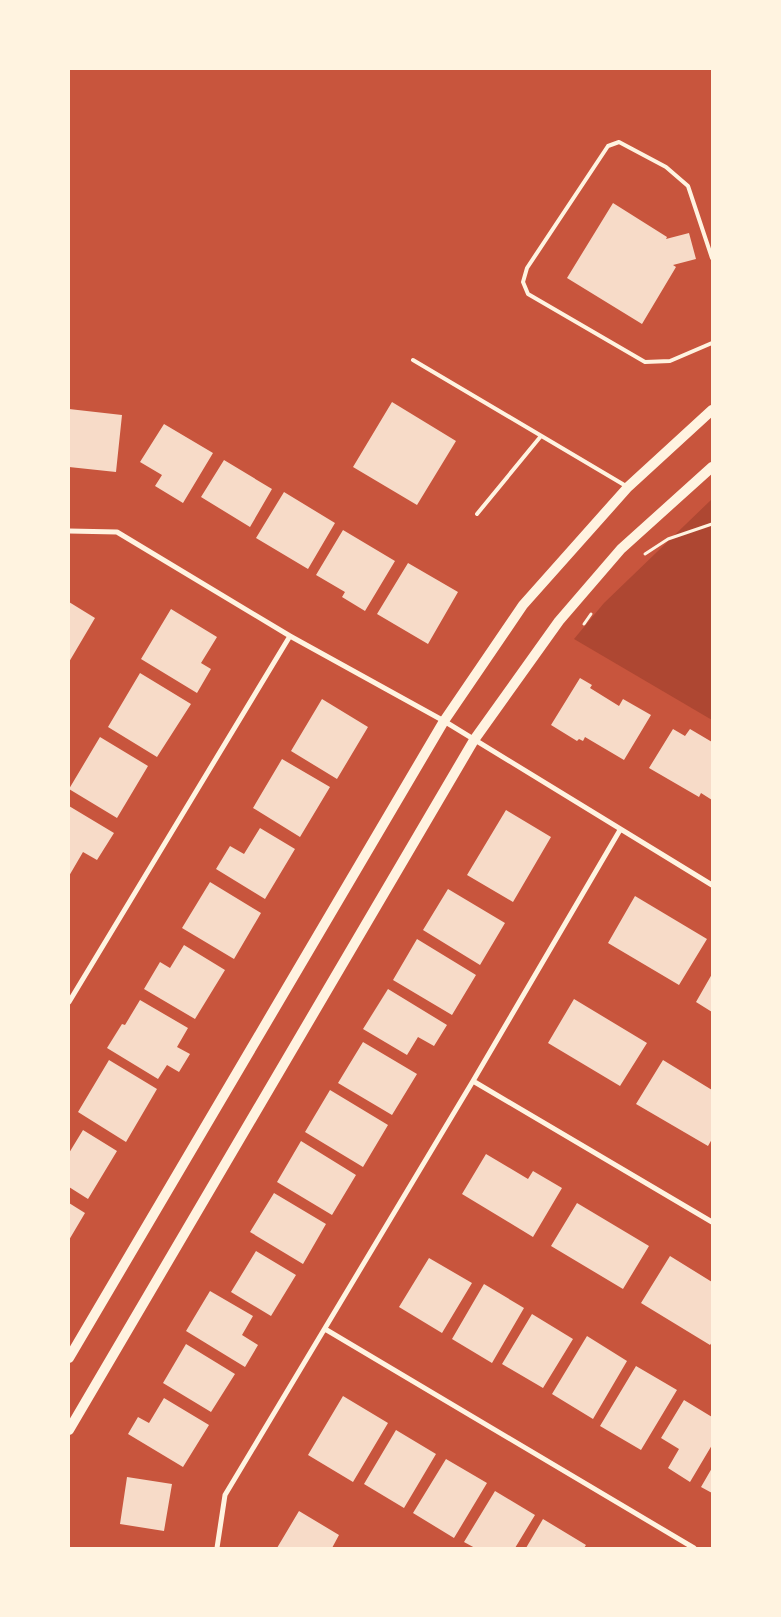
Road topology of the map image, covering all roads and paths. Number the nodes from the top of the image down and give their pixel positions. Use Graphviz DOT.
graph roads {
  1 [pos="712,258"];
  2 [pos="712,343"];
  3 [pos="413,360"];
  4 [pos="712,410"];
  5 [pos="542,436"];
  6 [pos="711,470"];
  7 [pos="628,487"];
  8 [pos="477,514"];
  9 [pos="712,524"];
  10 [pos="69,532"];
  11 [pos="640,557"];
  12 [pos="596,608"];
  13 [pos="584,624"];
  14 [pos="290,636"];
  15 [pos="444,721"];
  16 [pos="474,740"];
  17 [pos="620,830"];
  18 [pos="712,885"];
  19 [pos="69,1002"];
  20 [pos="473,1081"];
  21 [pos="712,1222"];
  22 [pos="325,1329"];
  23 [pos="69,1358"];
  24 [pos="69,1430"];
  25 [pos="217,1548"];
  26 [pos="694,1548"];
  1 -- 2 [label="lane"];
  3 -- 5 [label="lane"];
  4 -- 7 [label="main road"];
  5 -- 7 [label="lane"];
  5 -- 8 [label="lane"];
  6 -- 16 [label="main road"];
  7 -- 15 [label="main road"];
  9 -- 11 [label="path"];
  10 -- 14 [label="street"];
  12 -- 13 [label="path"];
  14 -- 15 [label="street"];
  14 -- 19 [label="street"];
  15 -- 16 [label="street"];
  15 -- 23 [label="main road"];
  16 -- 17 [label="street"];
  16 -- 24 [label="main road"];
  17 -- 18 [label="street"];
  17 -- 20 [label="street"];
  20 -- 21 [label="street"];
  20 -- 22 [label="street"];
  22 -- 25 [label="street"];
  22 -- 26 [label="street"];
}
